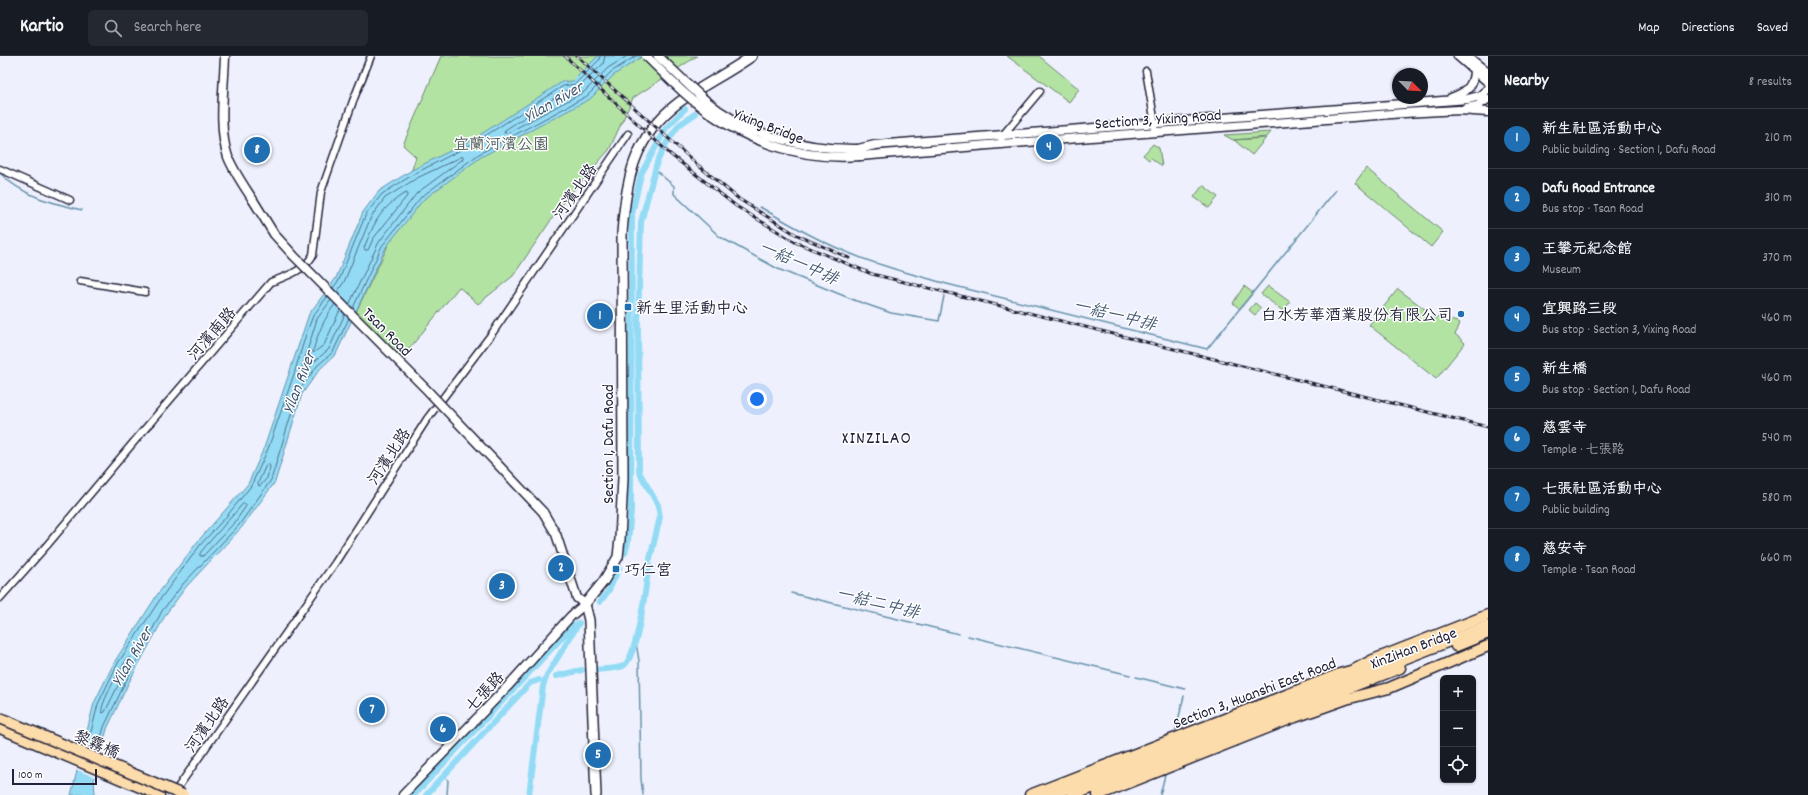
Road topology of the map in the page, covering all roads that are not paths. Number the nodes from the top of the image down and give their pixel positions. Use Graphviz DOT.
graph roads {
  1 [pos="225,56"];
  2 [pos="370,56"];
  3 [pos="646,56"];
  4 [pos="658,56"];
  5 [pos="752,56"];
  6 [pos="1458,56"];
  7 [pos="1468,56"];
  8 [pos="1474,70"];
  9 [pos="1146,71"];
  10 [pos="1488,73"];
  11 [pos="1488,82"];
  12 [pos="1488,89"];
  13 [pos="1040,91"];
  14 [pos="1488,99"];
  15 [pos="1445,101"];
  16 [pos="1459,110"];
  17 [pos="1488,112"];
  18 [pos="1155,124"];
  19 [pos="1152,133"];
  20 [pos="628,134"];
  21 [pos="1003,135"];
  22 [pos="1000,144"];
  23 [pos="859,152"];
  24 [pos="0,169"];
  25 [pos="70,200"];
  26 [pos="80,281"];
  27 [pos="145,292"];
  28 [pos="0,598"];
  29 [pos="584,604"];
  30 [pos="1488,615"];
  31 [pos="1488,626"];
  32 [pos="1488,633"];
  33 [pos="1488,646"];
  34 [pos="1351,679"];
  35 [pos="0,718"];
  36 [pos="0,728"];
  37 [pos="159,795"];
  38 [pos="173,795"];
  39 [pos="183,795"];
  40 [pos="403,795"];
  41 [pos="596,795"];
  42 [pos="1030,795"];
  43 [pos="1050,795"];
  44 [pos="1073,795"];
  45 [pos="1098,795"];
  1 -- 29 [label="street, Tsan Road, bridge"];
  2 -- 28 [label="street, 河濱南路"];
  3 -- 23 [label="street, Yixing Bridge, bridge"];
  4 -- 23 [label="street, Yixing Bridge, bridge"];
  5 -- 29 [label="main road, Section 1, Dafu Road"];
  6 -- 8 [label="street"];
  7 -- 10 [label="street"];
  8 -- 11 [label="street"];
  8 -- 15 [label="street, Section 3, Yixing Road"];
  9 -- 18 [label="street"];
  12 -- 15 [label="street, Section 3, Yixing Road"];
  13 -- 21 [label="street"];
  14 -- 16 [label="street, Section 3, Yixing Road"];
  15 -- 18 [label="street, Section 3, Yixing Road"];
  16 -- 17 [label="street, Section 3, Yixing Road"];
  16 -- 19 [label="street, Section 3, Yixing Road"];
  18 -- 19 [label="street"];
  18 -- 21 [label="street, Section 3, Yixing Road"];
  19 -- 22 [label="street, Section 3, Yixing Road"];
  20 -- 38 [label="street, 河濱北路"];
  21 -- 22 [label="street"];
  21 -- 23 [label="street, Section 3, Yixing Road"];
  22 -- 23 [label="street, Section 3, Yixing Road"];
  24 -- 25 [label="street"];
  26 -- 27 [label="street"];
  29 -- 40 [label="street, 七張路"];
  29 -- 41 [label="main road"];
  30 -- 34 [label="main road, Section 3, Huanshi East Road"];
  31 -- 34 [label="main road, XinZiHan Bridge"];
  32 -- 34 [label="main road, XinZiHan Bridge"];
  33 -- 45 [label="main road"];
  34 -- 42 [label="main road, Section 3, Huanshi East Road"];
  34 -- 43 [label="main road, Section 3, Huanshi East Road"];
  34 -- 44 [label="main road, Section 3, Huanshi East Road"];
  35 -- 39 [label="main road, 黎霧橋, bridge"];
  36 -- 37 [label="main road, 黎霧橋"];
}
